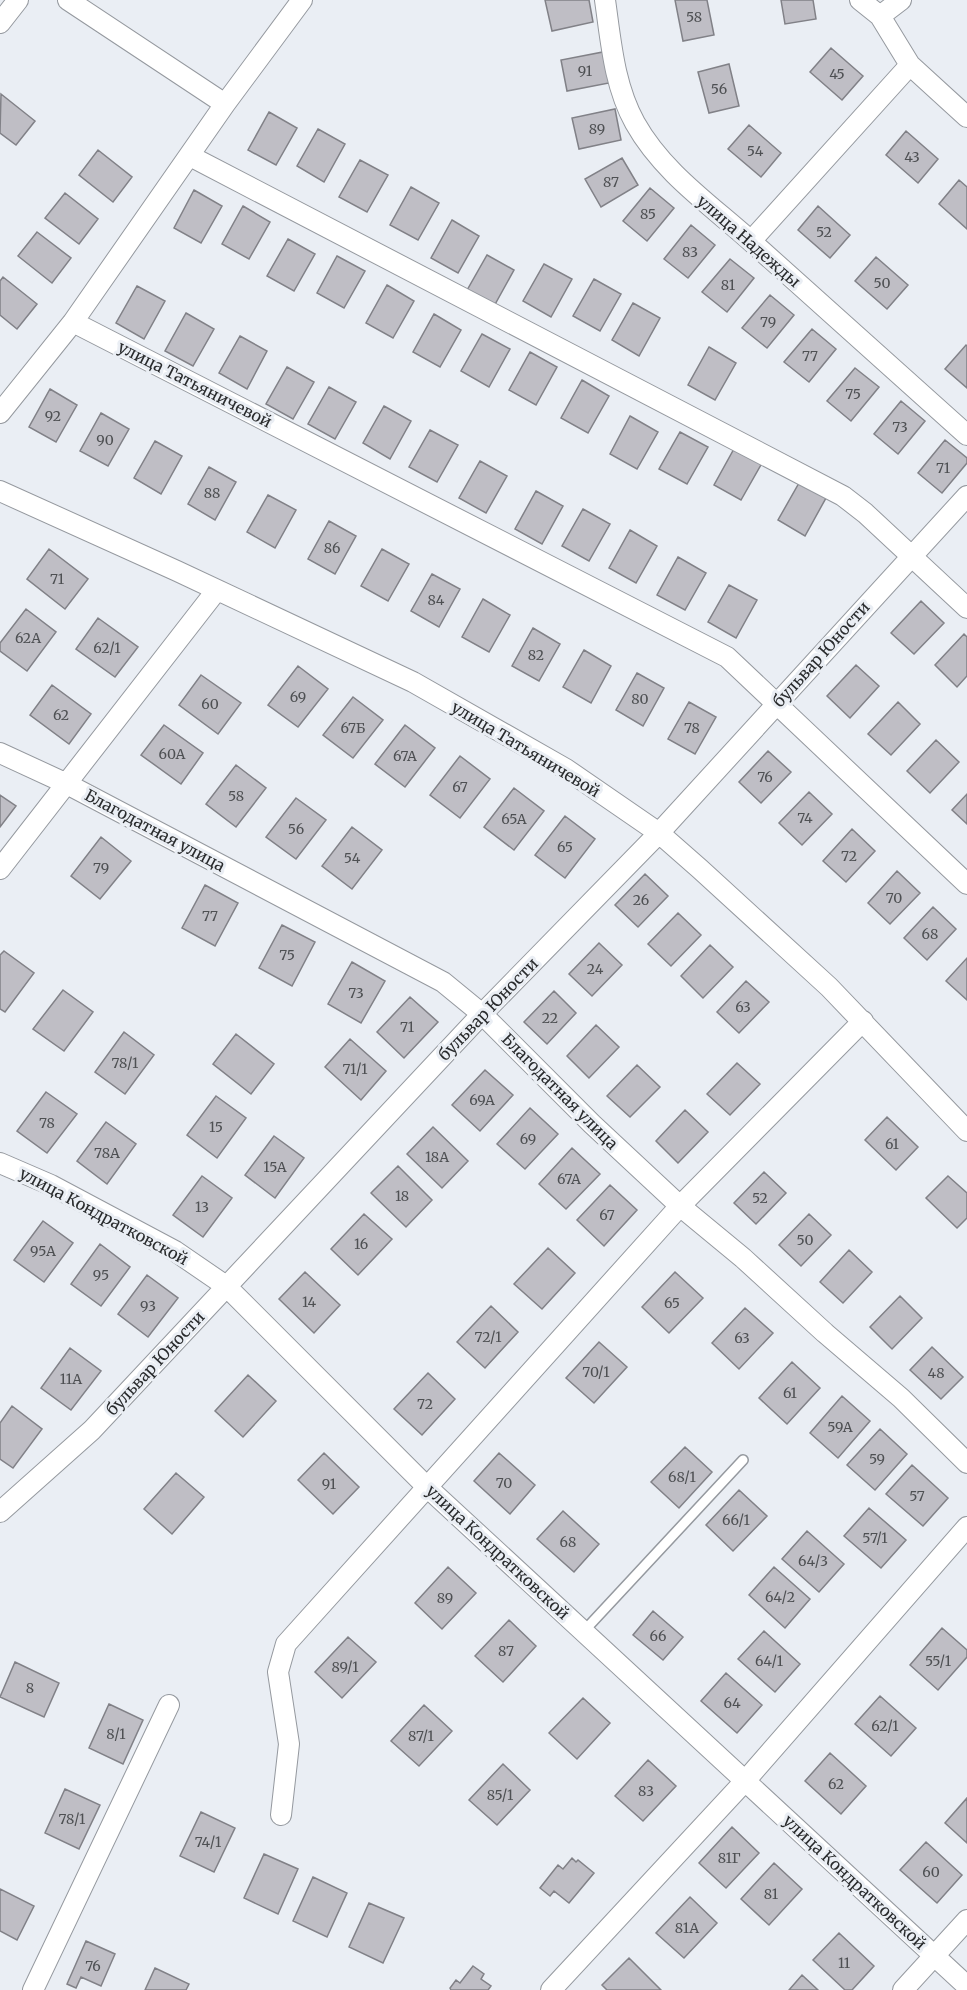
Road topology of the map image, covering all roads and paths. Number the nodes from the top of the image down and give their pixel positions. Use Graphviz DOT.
graph roads {
  1 [pos="18,0"];
  2 [pos="68,0"];
  3 [pos="302,0"];
  4 [pos="605,0"];
  5 [pos="860,0"];
  6 [pos="902,0"];
  7 [pos="880,16"];
  8 [pos="0,23"];
  9 [pos="910,65"];
  10 [pos="225,104"];
  11 [pos="967,117"];
  12 [pos="189,156"];
  13 [pos="751,241"];
  14 [pos="73,322"];
  15 [pos="0,413"];
  16 [pos="967,435"];
  17 [pos="0,491"];
  18 [pos="967,496"];
  19 [pos="911,556"];
  20 [pos="216,591"];
  21 [pos="967,608"];
  22 [pos="777,703"];
  23 [pos="0,753"];
  24 [pos="65,783"];
  25 [pos="659,833"];
  26 [pos="0,869"];
  27 [pos="967,884"];
  28 [pos="482,1014"];
  29 [pos="863,1021"];
  30 [pos="967,1131"];
  31 [pos="0,1163"];
  32 [pos="680,1206"];
  33 [pos="226,1286"];
  34 [pos="743,1460"];
  35 [pos="967,1463"];
  36 [pos="427,1487"];
  37 [pos="4,1501"];
  38 [pos="967,1527"];
  39 [pos="584,1631"];
  40 [pos="169,1706"];
  41 [pos="745,1781"];
  42 [pos="281,1815"];
  43 [pos="967,1920"];
  44 [pos="934,1955"];
  45 [pos="967,1986"];
  46 [pos="33,1990"];
  47 [pos="551,1990"];
  48 [pos="903,1990"];
  1 -- 8 [label="street"];
  2 -- 10 [label="street"];
  3 -- 10 [label="street"];
  4 -- 13 [label="street, улица Надежды"];
  5 -- 7 [label="street"];
  6 -- 7 [label="street"];
  7 -- 9 [label="street"];
  9 -- 11 [label="street"];
  9 -- 13 [label="street"];
  10 -- 12 [label="street"];
  12 -- 14 [label="street"];
  12 -- 19 [label="street"];
  13 -- 16 [label="street, улица Надежды"];
  14 -- 15 [label="street"];
  14 -- 22 [label="street, улица Татьяничевой"];
  17 -- 20 [label="street, улица Татьяничевой"];
  18 -- 19 [label="street, бульвар Юности"];
  19 -- 21 [label="street"];
  19 -- 22 [label="street, бульвар Юности"];
  20 -- 24 [label="street"];
  20 -- 25 [label="street, улица Татьяничевой"];
  22 -- 25 [label="street, бульвар Юности"];
  22 -- 27 [label="street, улица Татьяничевой"];
  23 -- 24 [label="street, Благодатная улица"];
  24 -- 26 [label="street"];
  24 -- 28 [label="street, Благодатная улица"];
  25 -- 28 [label="street, бульвар Юности"];
  25 -- 29 [label="street, улица Татьяничевой"];
  28 -- 32 [label="street, Благодатная улица"];
  28 -- 33 [label="street, бульвар Юности"];
  29 -- 30 [label="street, улица Татьяничевой"];
  29 -- 32 [label="street"];
  31 -- 33 [label="street, улица Кондратковской"];
  32 -- 35 [label="street, Благодатная улица"];
  32 -- 36 [label="street"];
  33 -- 36 [label="street, улица Кондратковской"];
  33 -- 37 [label="street, бульвар Юности"];
  34 -- 39 [label="lane"];
  36 -- 39 [label="street, улица Кондратковской"];
  36 -- 42 [label="street"];
  38 -- 41 [label="street"];
  39 -- 41 [label="street, улица Кондратковской"];
  40 -- 46 [label="street"];
  41 -- 44 [label="street, улица Кондратковской"];
  41 -- 47 [label="street"];
  43 -- 44 [label="street"];
  44 -- 45 [label="street, улица Кондратковской"];
  44 -- 48 [label="street"];
}
